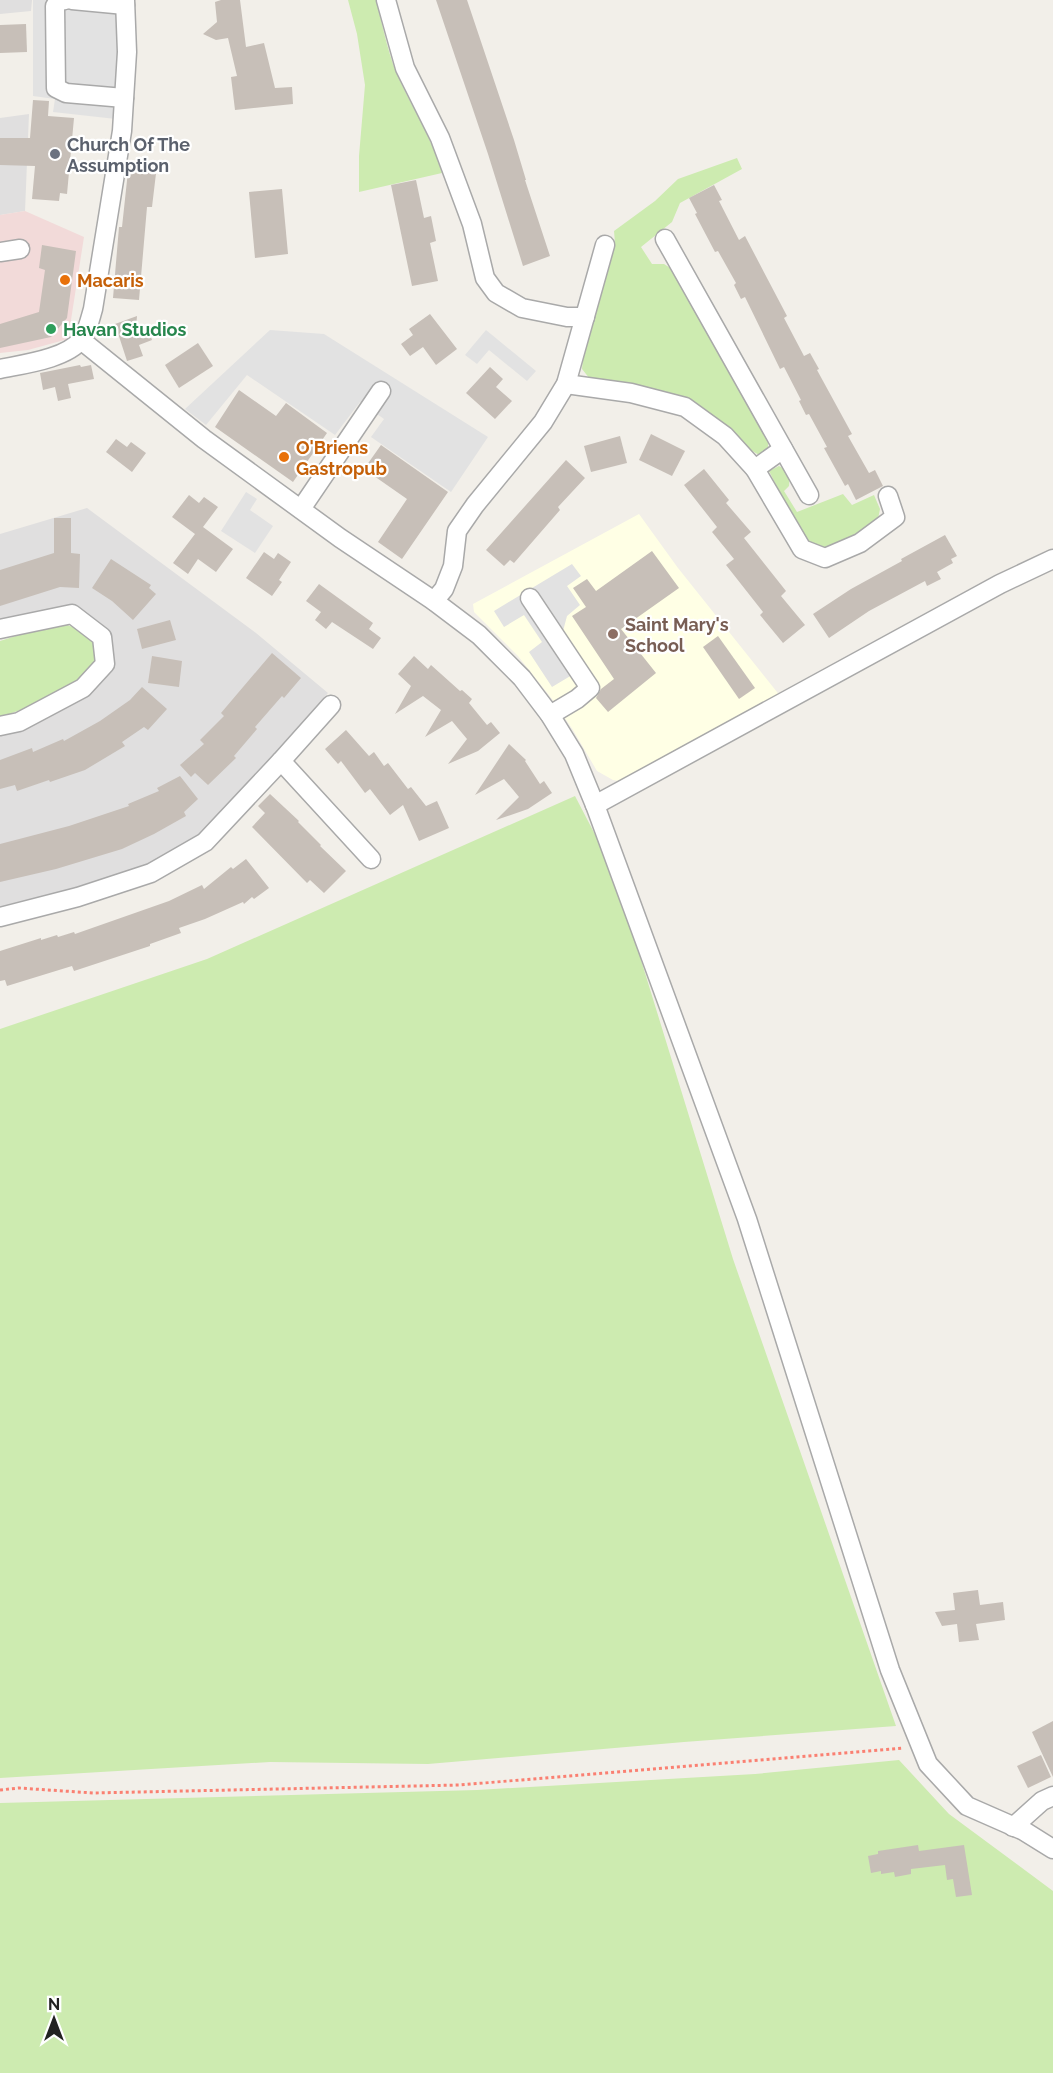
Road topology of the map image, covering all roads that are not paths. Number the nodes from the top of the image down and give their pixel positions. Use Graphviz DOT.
graph roads {
  1 [pos="65,0"];
  2 [pos="72,0"];
  3 [pos="386,0"];
  4 [pos="125,3"];
  5 [pos="124,98"];
  6 [pos="665,239"];
  7 [pos="605,245"];
  8 [pos="20,249"];
  9 [pos="0,252"];
  10 [pos="585,317"];
  11 [pos="81,340"];
  12 [pos="0,369"];
  13 [pos="567,384"];
  14 [pos="381,391"];
  15 [pos="783,449"];
  16 [pos="755,469"];
  17 [pos="810,495"];
  18 [pos="888,496"];
  19 [pos="301,509"];
  20 [pos="1053,559"];
  21 [pos="530,598"];
  22 [pos="434,601"];
  23 [pos="0,629"];
  24 [pos="331,705"];
  25 [pos="550,715"];
  26 [pos="0,726"];
  27 [pos="281,761"];
  28 [pos="595,805"];
  29 [pos="371,859"];
  30 [pos="0,917"];
  31 [pos="1053,1796"];
  32 [pos="1014,1827"];
  33 [pos="1053,1849"];
  1 -- 5 [label="street"];
  2 -- 4 [label="street"];
  3 -- 10 [label="street"];
  4 -- 5 [label="street"];
  5 -- 11 [label="street"];
  6 -- 15 [label="street"];
  7 -- 10 [label="street"];
  8 -- 9 [label="street"];
  10 -- 13 [label="street"];
  11 -- 12 [label="street"];
  11 -- 19 [label="street"];
  13 -- 16 [label="street"];
  13 -- 22 [label="street"];
  14 -- 19 [label="street"];
  15 -- 16 [label="street"];
  15 -- 17 [label="street"];
  16 -- 18 [label="street"];
  19 -- 22 [label="street"];
  20 -- 28 [label="street"];
  21 -- 25 [label="street"];
  22 -- 25 [label="street"];
  23 -- 26 [label="street"];
  24 -- 27 [label="street"];
  25 -- 28 [label="street"];
  27 -- 29 [label="street"];
  27 -- 30 [label="street"];
  28 -- 32 [label="street"];
  31 -- 32 [label="street"];
  32 -- 33 [label="street"];
}
